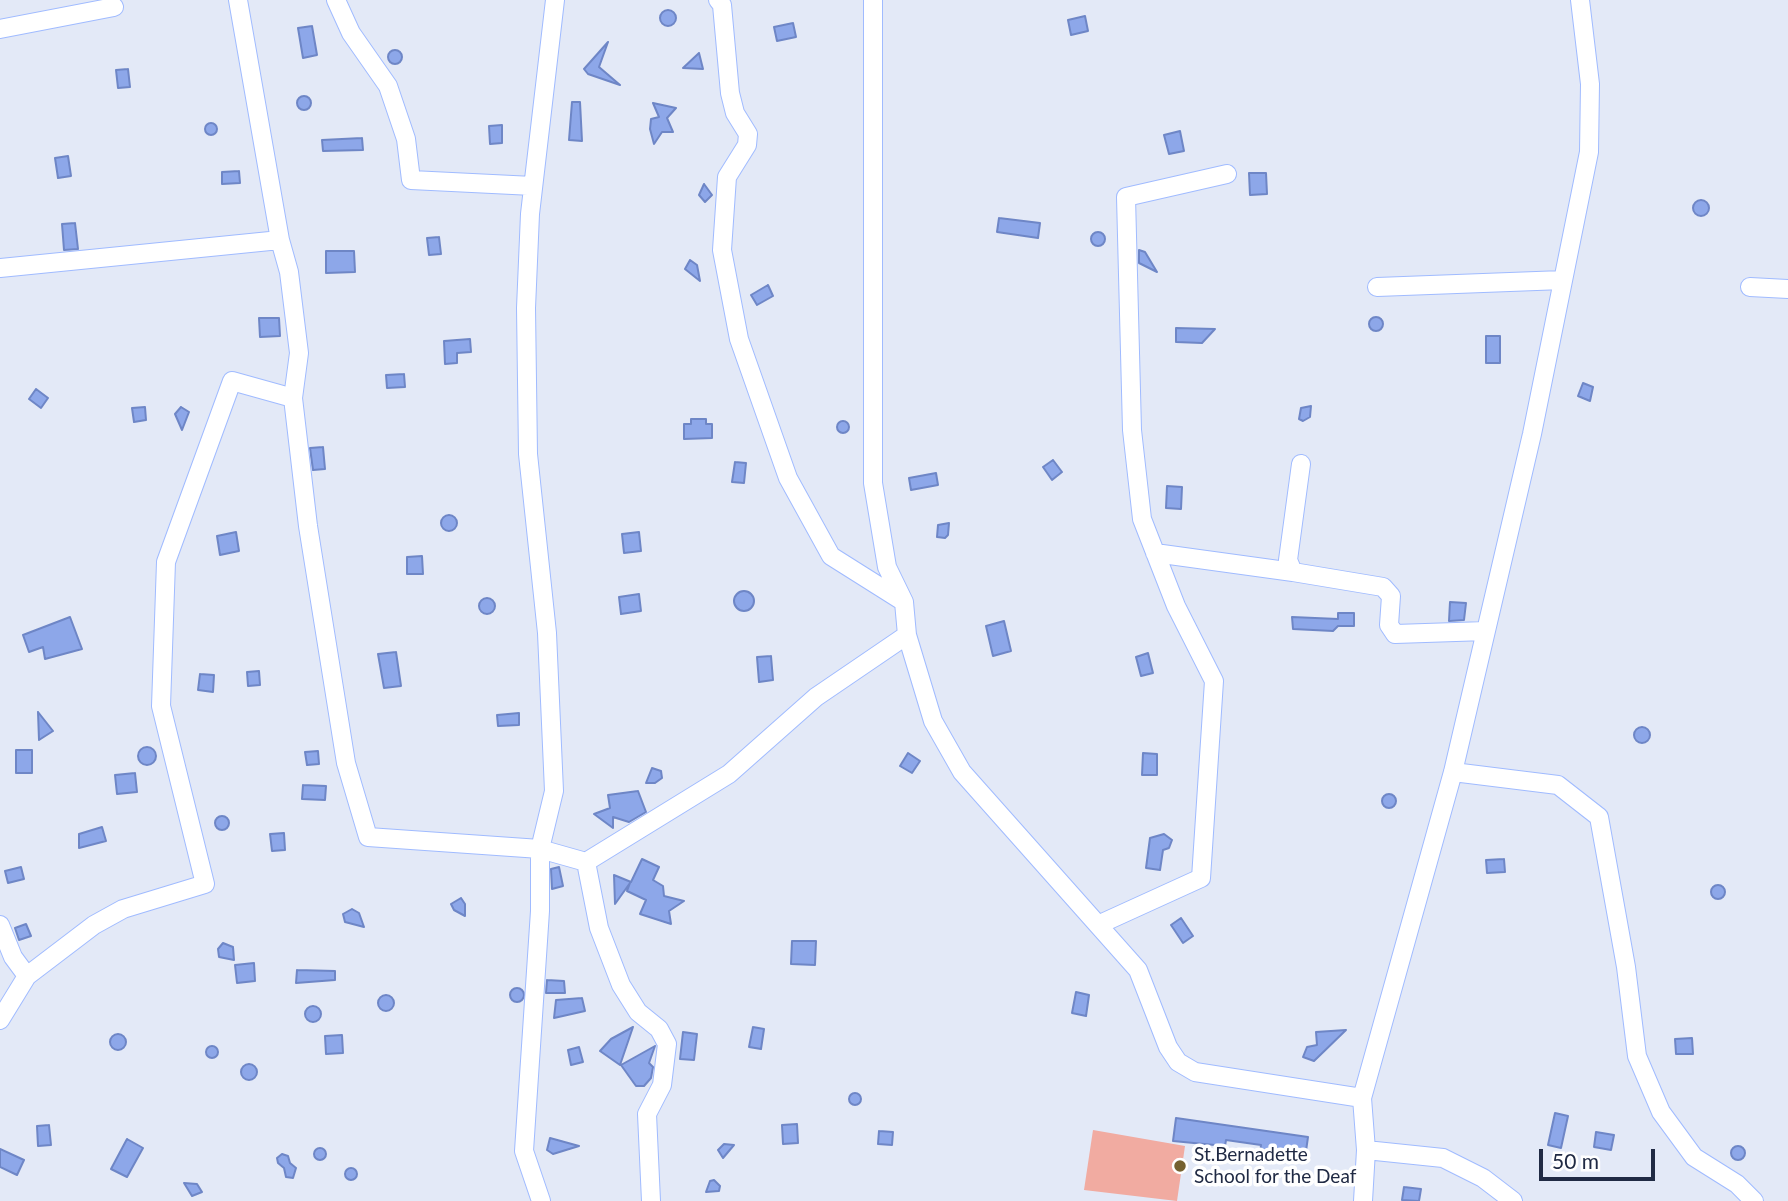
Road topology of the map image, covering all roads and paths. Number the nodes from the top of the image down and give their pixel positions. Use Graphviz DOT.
graph roads {
  1 [pos="238,0"];
  2 [pos="336,0"];
  3 [pos="555,0"];
  4 [pos="718,0"];
  5 [pos="873,0"];
  6 [pos="1580,0"];
  7 [pos="114,7"];
  8 [pos="0,29"];
  9 [pos="1227,174"];
  10 [pos="533,186"];
  11 [pos="280,240"];
  12 [pos="0,268"];
  13 [pos="1563,280"];
  14 [pos="1377,287"];
  15 [pos="1749,287"];
  16 [pos="1788,289"];
  17 [pos="293,398"];
  18 [pos="1301,464"];
  19 [pos="1155,553"];
  20 [pos="1293,572"];
  21 [pos="904,602"];
  22 [pos="1486,631"];
  23 [pos="907,635"];
  24 [pos="1453,772"];
  25 [pos="540,849"];
  26 [pos="586,862"];
  27 [pos="1100,924"];
  28 [pos="0,925"];
  29 [pos="27,976"];
  30 [pos="0,1020"];
  31 [pos="1362,1098"];
  32 [pos="1366,1150"];
  33 [pos="541,1201"];
  34 [pos="651,1201"];
  35 [pos="1363,1201"];
  36 [pos="1513,1201"];
  37 [pos="1754,1201"];
  1 -- 11 [label="street"];
  2 -- 10 [label="street"];
  3 -- 10 [label="street"];
  4 -- 21 [label="street"];
  5 -- 21 [label="street"];
  6 -- 13 [label="street"];
  7 -- 8 [label="street"];
  9 -- 19 [label="street"];
  10 -- 25 [label="street"];
  11 -- 12 [label="street"];
  11 -- 17 [label="street"];
  13 -- 14 [label="street"];
  13 -- 22 [label="street"];
  15 -- 16 [label="street"];
  17 -- 25 [label="street"];
  17 -- 29 [label="street"];
  18 -- 20 [label="street"];
  19 -- 20 [label="street"];
  19 -- 27 [label="street"];
  20 -- 22 [label="street"];
  21 -- 23 [label="street"];
  22 -- 24 [label="street"];
  23 -- 26 [label="street"];
  23 -- 27 [label="street"];
  24 -- 31 [label="street"];
  24 -- 37 [label="street"];
  25 -- 26 [label="street"];
  25 -- 33 [label="street"];
  26 -- 34 [label="street"];
  27 -- 31 [label="street"];
  28 -- 29 [label="street"];
  29 -- 30 [label="street"];
  31 -- 32 [label="street"];
  32 -- 35 [label="street"];
  32 -- 36 [label="street"];
}
